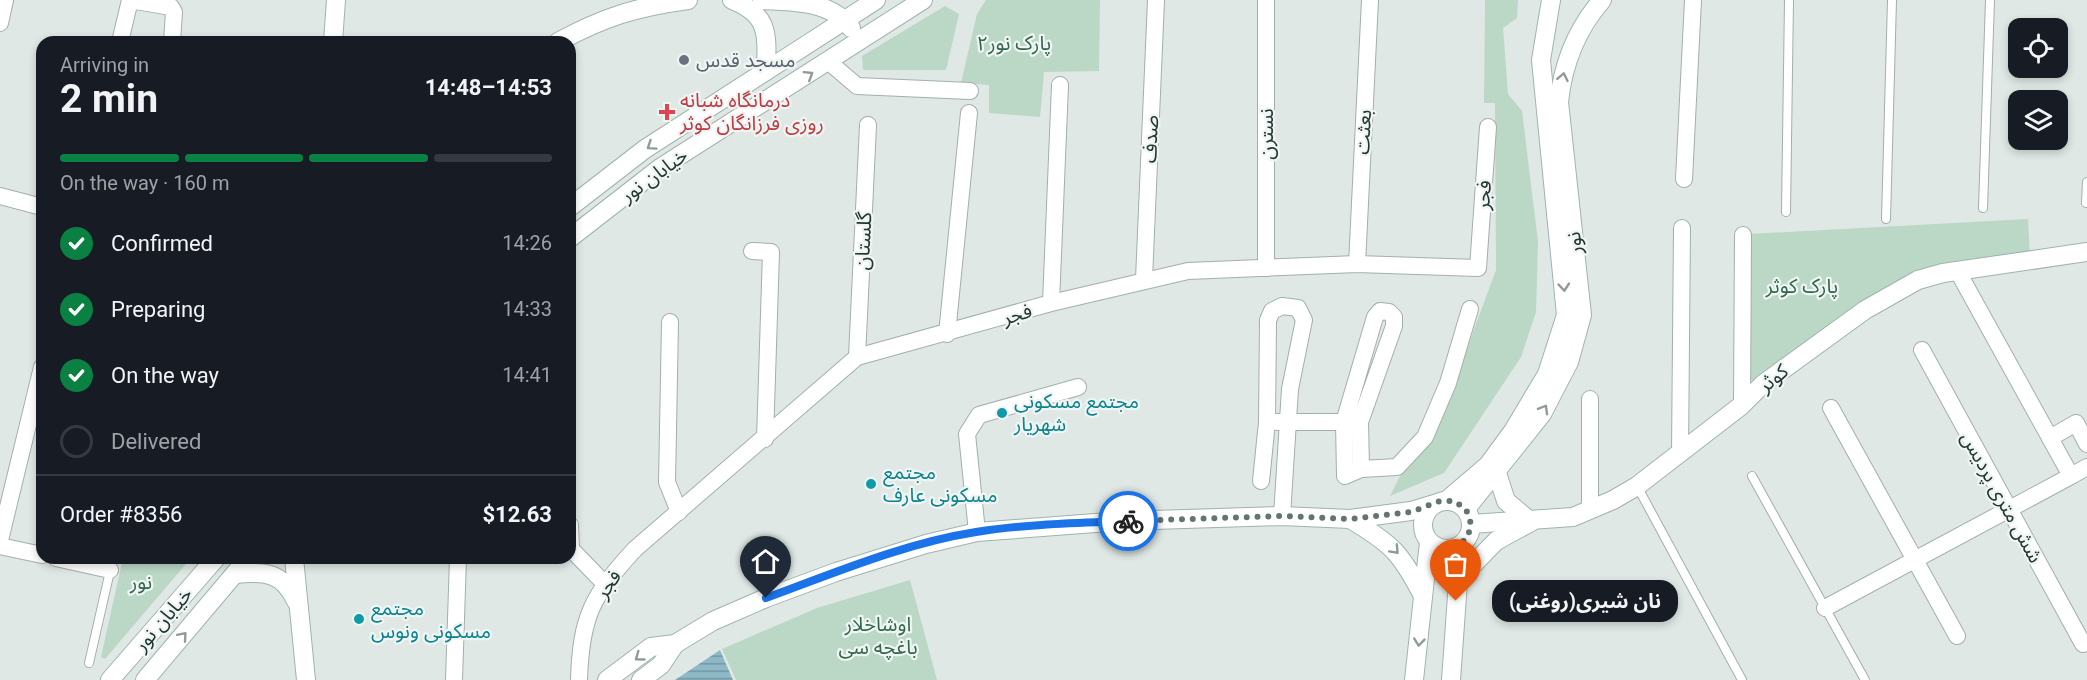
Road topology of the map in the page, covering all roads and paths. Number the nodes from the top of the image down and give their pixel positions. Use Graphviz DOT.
graph roads {
  1 [pos="5,0"];
  2 [pos="130,0"];
  3 [pos="336,0"];
  4 [pos="688,0"];
  5 [pos="732,0"];
  6 [pos="762,0"];
  7 [pos="876,0"];
  8 [pos="923,0"];
  9 [pos="1156,0"];
  10 [pos="1266,0"];
  11 [pos="1370,0"];
  12 [pos="1551,0"];
  13 [pos="1602,0"];
  14 [pos="1693,0"];
  15 [pos="1789,0"];
  16 [pos="1892,0"];
  17 [pos="1990,0"];
  18 [pos="845,20"];
  19 [pos="0,23"];
  20 [pos="121,36"];
  21 [pos="172,36"];
  22 [pos="333,36"];
  23 [pos="569,36"];
  24 [pos="860,41"];
  25 [pos="829,62"];
  26 [pos="766,71"];
  27 [pos="1059,86"];
  28 [pos="969,91"];
  29 [pos="969,113"];
  30 [pos="868,125"];
  31 [pos="1488,127"];
  32 [pos="1684,179"];
  33 [pos="2087,182"];
  34 [pos="0,196"];
  35 [pos="576,202"];
  36 [pos="2086,203"];
  37 [pos="36,205"];
  38 [pos="1983,208"];
  39 [pos="1786,212"];
  40 [pos="1886,219"];
  41 [pos="1682,228"];
  42 [pos="576,233"];
  43 [pos="1743,235"];
  44 [pos="752,251"];
  45 [pos="2087,252"];
  46 [pos="1357,264"];
  47 [pos="1266,268"];
  48 [pos="1957,270"];
  49 [pos="1144,279"];
  50 [pos="1051,303"];
  51 [pos="1470,309"];
  52 [pos="670,322"];
  53 [pos="947,334"];
  54 [pos="1922,350"];
  55 [pos="857,357"];
  56 [pos="1078,387"];
  57 [pos="36,392"];
  58 [pos="1590,399"];
  59 [pos="1742,405"];
  60 [pos="1831,408"];
  61 [pos="2081,420"];
  62 [pos="1287,421"];
  63 [pos="1267,422"];
  64 [pos="1352,422"];
  65 [pos="2050,438"];
  66 [pos="765,439"];
  67 [pos="2087,444"];
  68 [pos="1680,453"];
  69 [pos="2087,467"];
  70 [pos="1493,469"];
  71 [pos="1752,476"];
  72 [pos="2071,476"];
  73 [pos="1261,481"];
  74 [pos="1636,486"];
  75 [pos="1440,502"];
  76 [pos="1590,510"];
  77 [pos="2010,510"];
  78 [pos="679,512"];
  79 [pos="1282,516"];
  80 [pos="1468,517"];
  81 [pos="1350,519"];
  82 [pos="1531,522"];
  83 [pos="977,532"];
  84 [pos="1426,535"];
  85 [pos="0,540"];
  86 [pos="1460,545"];
  87 [pos="0,546"];
  88 [pos="36,554"];
  89 [pos="576,554"];
  90 [pos="1915,560"];
  91 [pos="112,564"];
  92 [pos="211,564"];
  93 [pos="243,564"];
  94 [pos="295,564"];
  95 [pos="458,564"];
  96 [pos="235,574"];
  97 [pos="1458,580"];
  98 [pos="604,583"];
  99 [pos="1424,597"];
  100 [pos="299,608"];
  101 [pos="1825,608"];
  102 [pos="1957,636"];
  103 [pos="675,644"];
  104 [pos="2083,644"];
  105 [pos="88,663"];
  106 [pos="110,680"];
  107 [pos="145,680"];
  108 [pos="306,680"];
  109 [pos="454,680"];
  110 [pos="579,680"];
  111 [pos="607,680"];
  112 [pos="641,680"];
  113 [pos="1414,680"];
  114 [pos="1451,680"];
  115 [pos="1742,680"];
  116 [pos="1865,680"];
  1 -- 19 [label="street"];
  2 -- 20 [label="street"];
  2 -- 21 [label="street"];
  3 -- 22 [label="main road"];
  4 -- 23 [label="main road"];
  5 -- 26 [label="main road"];
  6 -- 18 [label="main road"];
  7 -- 18 [label="main road, خیابان نور"];
  8 -- 24 [label="main road, خیابان نور"];
  9 -- 49 [label="street, صدف"];
  10 -- 47 [label="street, نسترن"];
  11 -- 46 [label="street, بعثت"];
  12 -- 70 [label="main road, نور, one-way"];
  70 -- 13 [label="main road, نور, one-way"];
  14 -- 32 [label="street"];
  15 -- 39 [label="lane"];
  16 -- 40 [label="lane"];
  17 -- 38 [label="lane"];
  18 -- 24 [label="main road"];
  18 -- 26 [label="main road, خیابان نور"];
  24 -- 25 [label="main road, خیابان نور"];
  25 -- 28 [label="street"];
  42 -- 25 [label="main road, خیابان نور, one-way"];
  26 -- 35 [label="main road, خیابان نور, one-way"];
  27 -- 50 [label="street"];
  29 -- 53 [label="street"];
  30 -- 55 [label="street, گلستان"];
  31 -- 46 [label="street, فجر"];
  33 -- 36 [label="lane"];
  34 -- 37 [label="street"];
  41 -- 68 [label="street"];
  43 -- 59 [label="street"];
  44 -- 66 [label="street"];
  45 -- 48 [label="main road, کوثر"];
  46 -- 47 [label="street, فجر"];
  47 -- 49 [label="street, فجر"];
  48 -- 59 [label="main road, کوثر"];
  48 -- 65 [label="street"];
  49 -- 50 [label="street, فجر"];
  50 -- 53 [label="street, فجر"];
  51 -- 64 [label="street"];
  52 -- 78 [label="street"];
  53 -- 55 [label="street, فجر"];
  54 -- 77 [label="street, شش متری پردیس"];
  55 -- 66 [label="street, فجر"];
  56 -- 83 [label="street"];
  57 -- 85 [label="street"];
  58 -- 76 [label="street"];
  59 -- 68 [label="main road, کوثر"];
  60 -- 90 [label="street"];
  61 -- 65 [label="street"];
  61 -- 67 [label="street"];
  62 -- 63 [label="street"];
  62 -- 63 [label="street"];
  62 -- 64 [label="street"];
  62 -- 79 [label="street"];
  63 -- 73 [label="street"];
  64 -- 64 [label="street"];
  65 -- 72 [label="street"];
  66 -- 78 [label="street, فجر"];
  68 -- 74 [label="main road, کوثر"];
  69 -- 72 [label="street"];
  70 -- 75 [label="main road"];
  70 -- 80 [label="main road"];
  70 -- 82 [label="main road"];
  71 -- 101 [label="lane"];
  72 -- 77 [label="street"];
  74 -- 76 [label="main road, کوثر"];
  74 -- 115 [label="lane"];
  75 -- 80 [label="main road"];
  75 -- 81 [label="main road"];
  75 -- 84 [label="main road"];
  76 -- 82 [label="main road, کوثر"];
  77 -- 90 [label="street"];
  77 -- 104 [label="street, شش متری پردیس"];
  78 -- 98 [label="street, فجر"];
  79 -- 81 [label="main road"];
  79 -- 83 [label="main road"];
  80 -- 82 [label="main road, کوثر"];
  80 -- 86 [label="main road"];
  81 -- 84 [label="main road"];
  81 -- 99 [label="main road, one-way"];
  82 -- 97 [label="main road"];
  83 -- 103 [label="main road"];
  84 -- 86 [label="main road"];
  84 -- 99 [label="main road"];
  86 -- 97 [label="main road"];
  87 -- 88 [label="street"];
  89 -- 98 [label="street"];
  90 -- 101 [label="street"];
  90 -- 102 [label="street"];
  91 -- 105 [label="lane"];
  92 -- 106 [label="main road, خیابان نور"];
  93 -- 96 [label="main road, خیابان نور"];
  94 -- 100 [label="main road"];
  95 -- 109 [label="street"];
  96 -- 100 [label="main road"];
  107 -- 96 [label="main road, خیابان نور, one-way"];
  97 -- 114 [label="main road"];
  98 -- 110 [label="street, فجر"];
  99 -- 113 [label="main road, one-way"];
  100 -- 108 [label="main road"];
  101 -- 116 [label="lane"];
  103 -- 111 [label="main road, one-way"];
  103 -- 112 [label="main road"];
}
